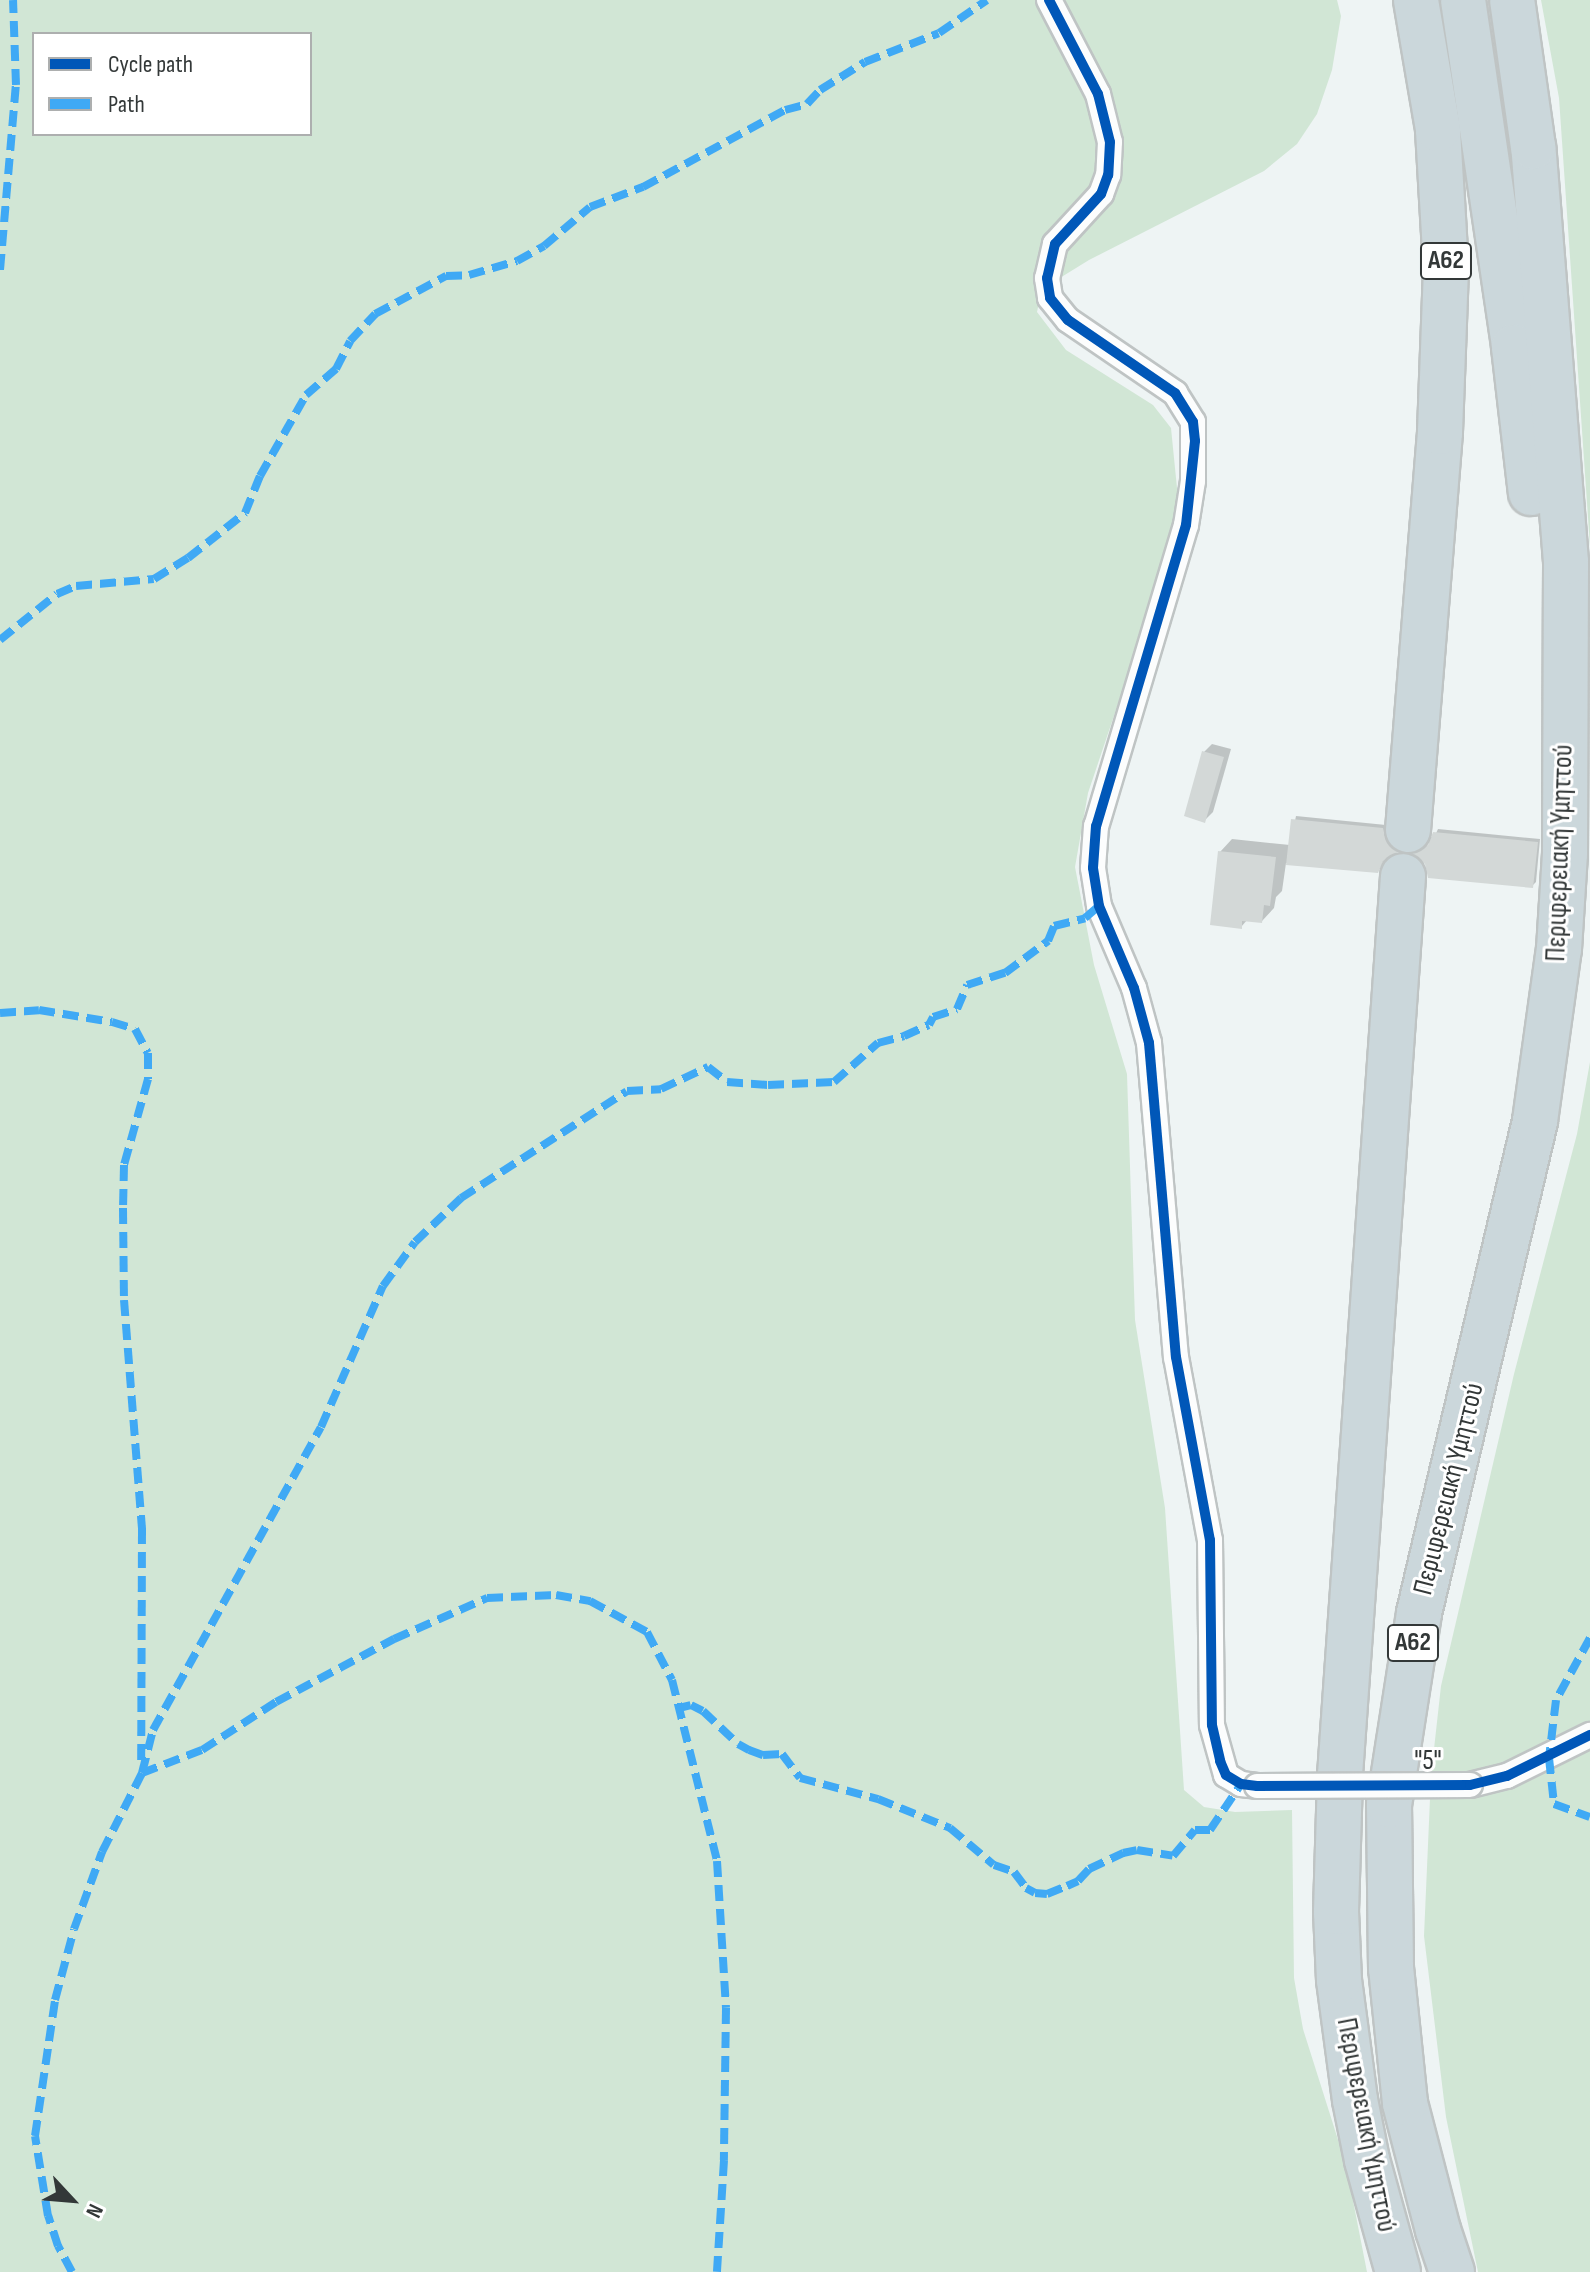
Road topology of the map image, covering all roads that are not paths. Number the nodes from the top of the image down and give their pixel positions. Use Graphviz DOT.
graph roads {
  1 [pos="1049,0"];
  2 [pos="1416,0"];
  3 [pos="1463,0"];
  4 [pos="1512,0"];
  5 [pos="1563,705"];
  6 [pos="1408,830"];
  7 [pos="1403,876"];
  8 [pos="1590,1735"];
  9 [pos="1398,2272"];
  10 [pos="1452,2272"];
  1 -- 8 [label="street, \"5\", bridge"];
  2 -- 6 [label="highway, Α62"];
  3 -- 5 [label="highway"];
  4 -- 5 [label="highway"];
  5 -- 10 [label="highway, Περιφερειακή Υμηττού / Α62"];
  7 -- 9 [label="highway, Περιφερειακή Υμηττού / Α62"];
}
